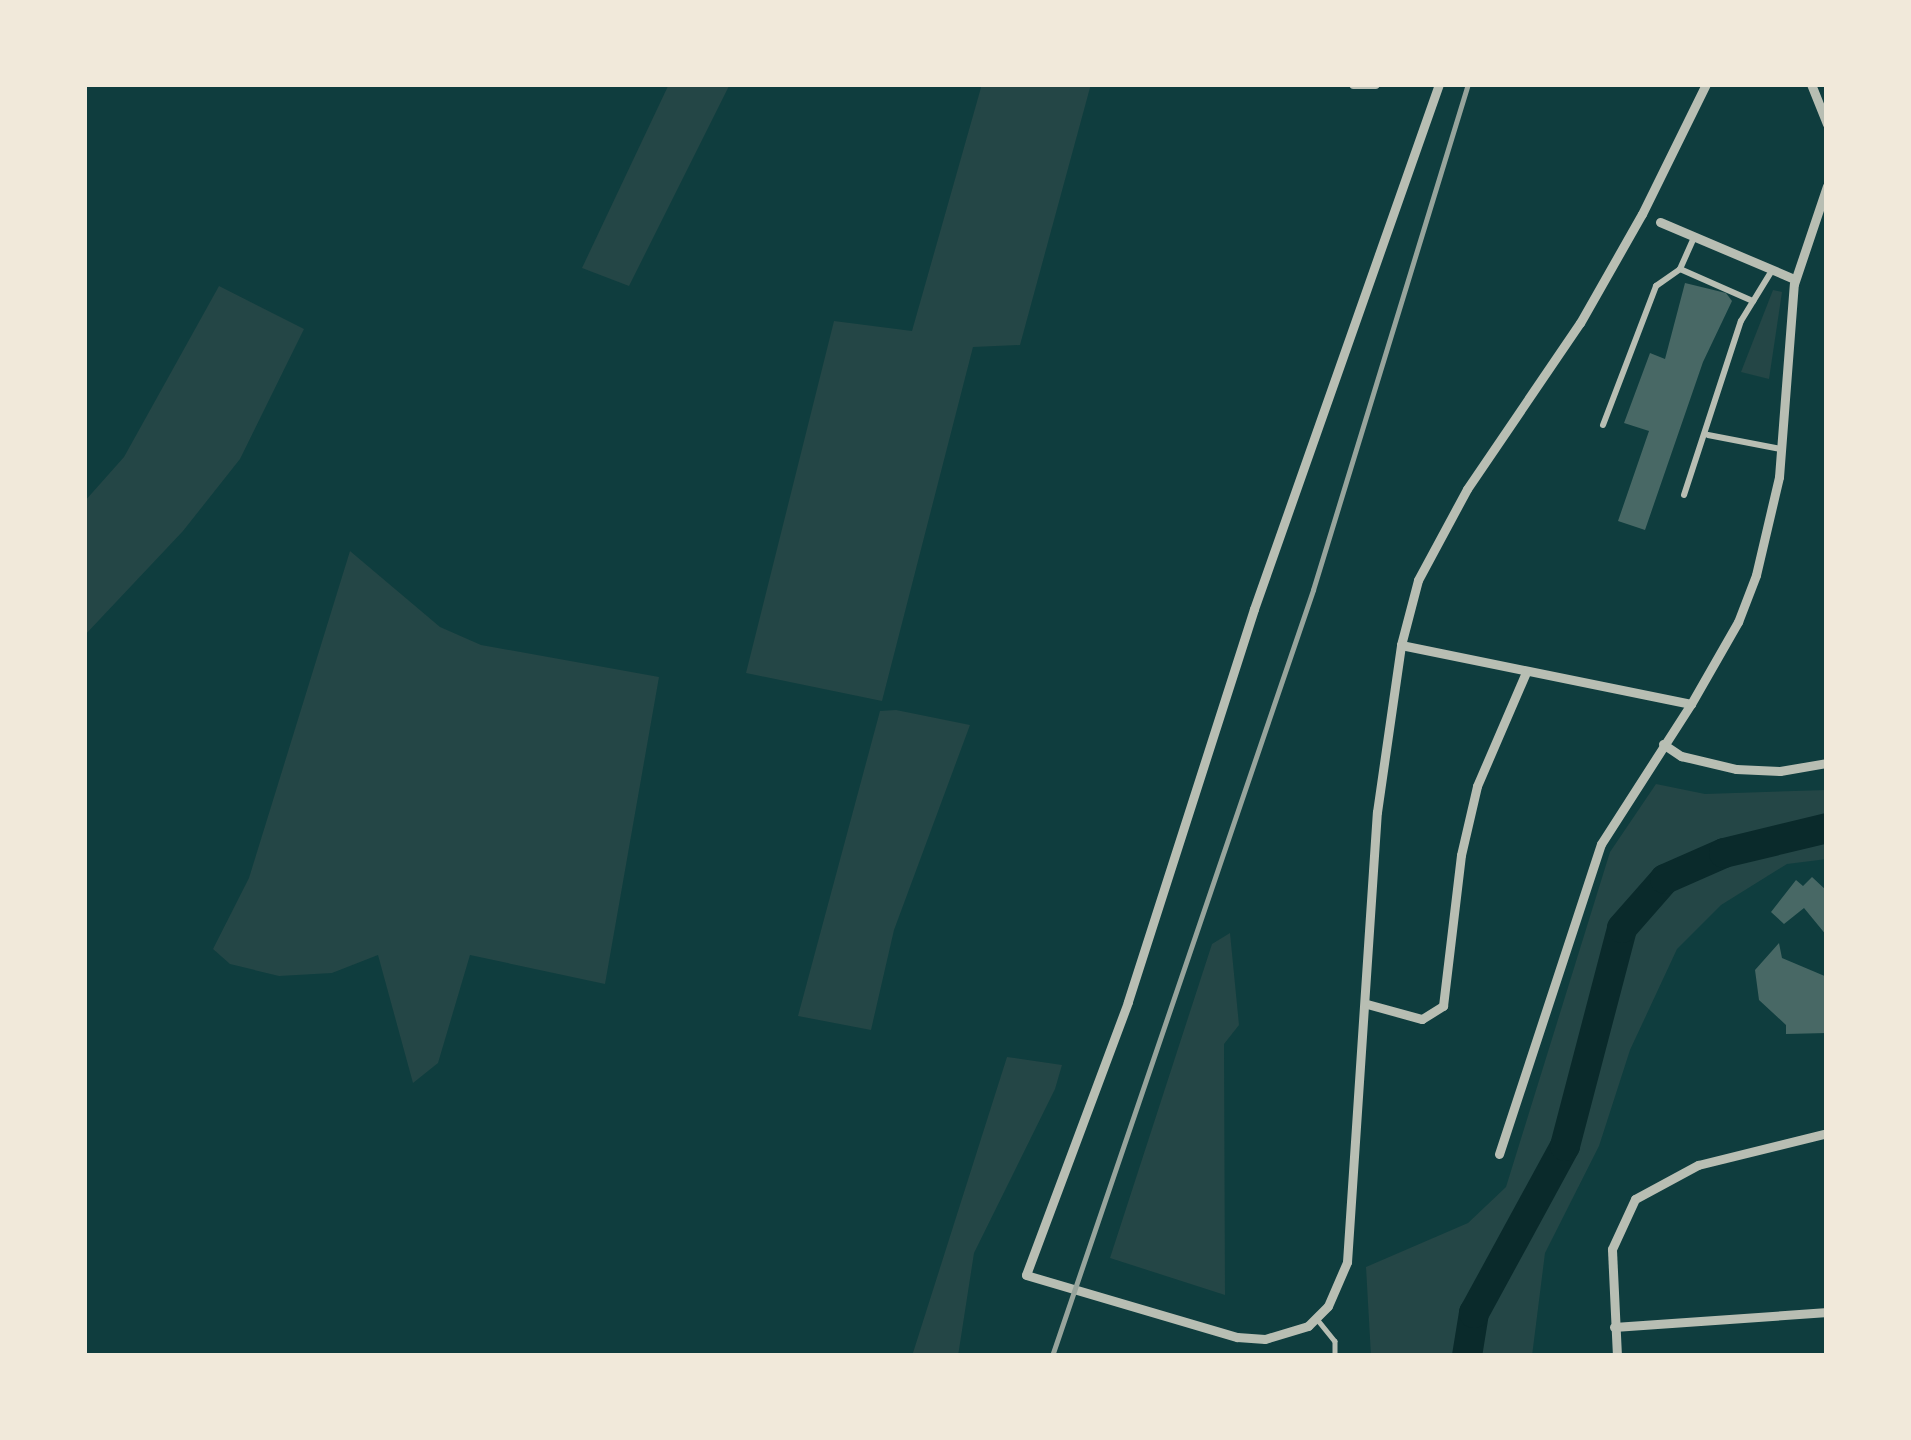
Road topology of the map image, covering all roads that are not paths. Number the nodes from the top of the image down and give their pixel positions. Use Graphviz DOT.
graph roads {
  1 [pos="1353,84"];
  2 [pos="1375,84"];
  3 [pos="1439,84"];
  4 [pos="1706,84"];
  5 [pos="1811,84"];
  6 [pos="1827,124"];
  7 [pos="1827,186"];
  8 [pos="1660,222"];
  9 [pos="1694,237"];
  10 [pos="1680,269"];
  11 [pos="1771,272"];
  12 [pos="1794,279"];
  13 [pos="1753,301"];
  14 [pos="1603,424"];
  15 [pos="1706,435"];
  16 [pos="1780,449"];
  17 [pos="1684,495"];
  18 [pos="1401,645"];
  19 [pos="1526,672"];
  20 [pos="1691,704"];
  21 [pos="1663,744"];
  22 [pos="1827,763"];
  23 [pos="1367,1004"];
  24 [pos="1827,1133"];
  25 [pos="1498,1154"];
  26 [pos="1827,1312"];
  27 [pos="1317,1319"];
  28 [pos="1615,1327"];
  29 [pos="1335,1356"];
  30 [pos="1617,1356"];
  1 -- 2 [label="street"];
  3 -- 27 [label="street"];
  4 -- 18 [label="street"];
  5 -- 6 [label="street"];
  7 -- 12 [label="street"];
  8 -- 9 [label="street"];
  9 -- 10 [label="street"];
  9 -- 11 [label="street"];
  10 -- 13 [label="street"];
  10 -- 14 [label="street"];
  11 -- 12 [label="street"];
  11 -- 13 [label="street"];
  12 -- 16 [label="street"];
  13 -- 15 [label="street"];
  15 -- 16 [label="street"];
  15 -- 17 [label="street"];
  16 -- 20 [label="street"];
  18 -- 19 [label="street"];
  18 -- 23 [label="street"];
  19 -- 20 [label="street"];
  19 -- 23 [label="street"];
  20 -- 21 [label="street"];
  21 -- 22 [label="street"];
  21 -- 25 [label="street"];
  23 -- 27 [label="street"];
  24 -- 28 [label="street"];
  26 -- 28 [label="street"];
  27 -- 29 [label="lane"];
  28 -- 30 [label="street"];
}
